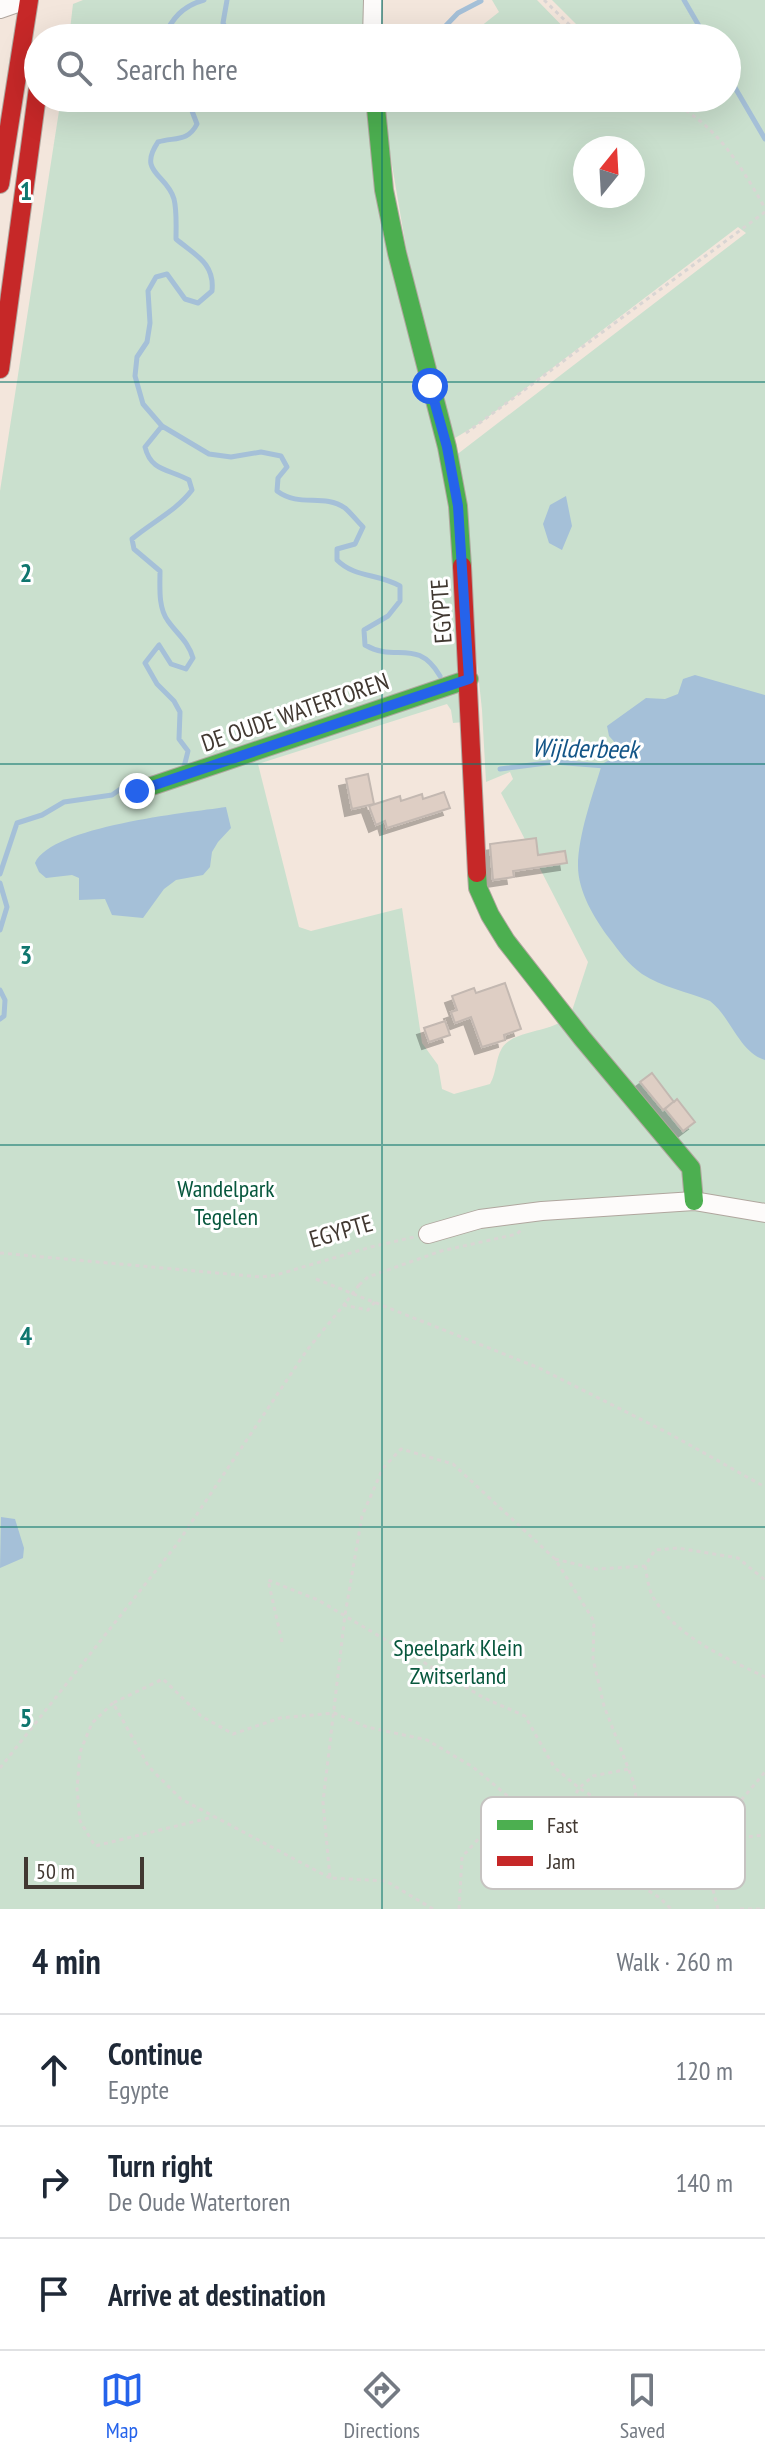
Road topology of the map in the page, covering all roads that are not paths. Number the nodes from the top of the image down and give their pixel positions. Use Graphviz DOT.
graph roads {
  1 [pos="373,0"];
  2 [pos="27,6"];
  3 [pos="0,9"];
  4 [pos="372,24"];
  5 [pos="24,26"];
  6 [pos="35,112"];
  7 [pos="376,112"];
  8 [pos="0,184"];
  9 [pos="0,369"];
  10 [pos="469,679"];
  11 [pos="137,791"];
  12 [pos="694,1201"];
  13 [pos="765,1213"];
  14 [pos="428,1234"];
  1 -- 4 [label="street"];
  2 -- 3 [label="street"];
  5 -- 8 [label="main road"];
  6 -- 9 [label="main road"];
  7 -- 10 [label="main road, EGYPTE"];
  10 -- 11 [label="main road, DE OUDE WATERTOREN"];
  10 -- 12 [label="main road, EGYPTE"];
  12 -- 13 [label="street"];
  12 -- 14 [label="street"];
}
